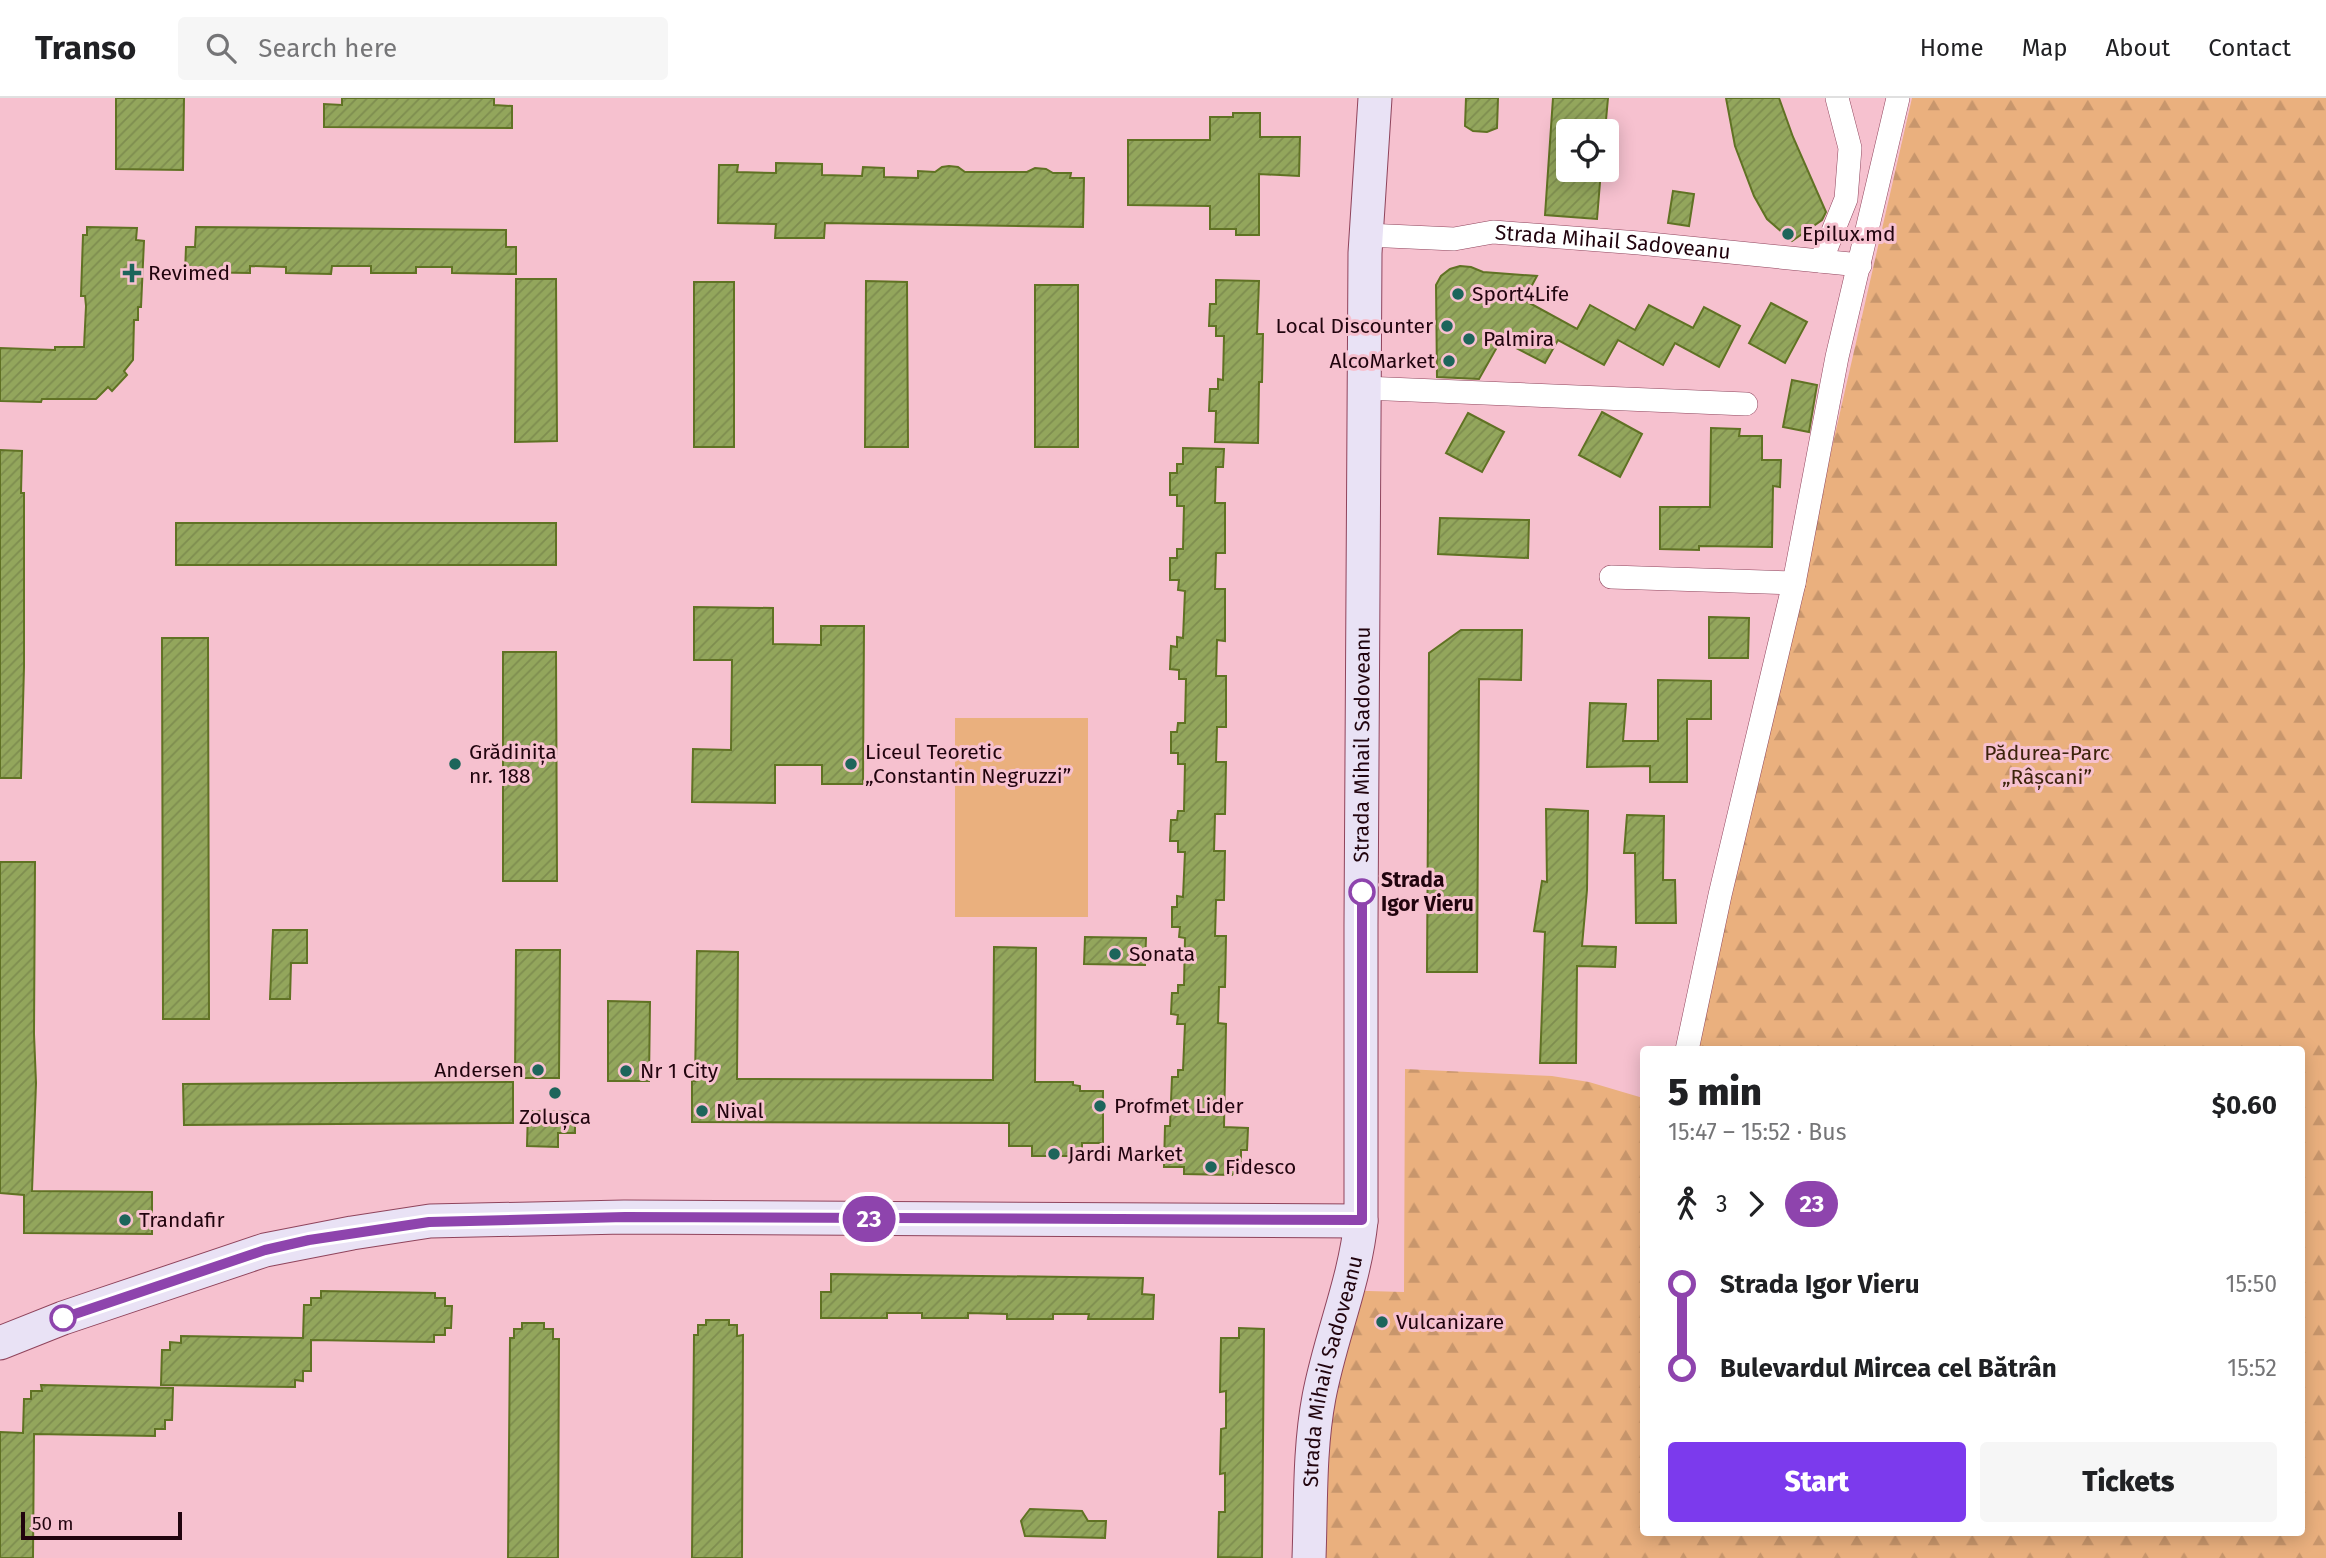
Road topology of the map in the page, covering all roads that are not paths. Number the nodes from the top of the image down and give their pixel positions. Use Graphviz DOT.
graph roads {
  1 [pos="1376,98"];
  2 [pos="1837,98"];
  3 [pos="1898,98"];
  4 [pos="1366,234"];
  5 [pos="1821,261"];
  6 [pos="1860,265"];
  7 [pos="1364,388"];
  8 [pos="1746,404"];
  9 [pos="1611,577"];
  10 [pos="1794,583"];
  11 [pos="1688,1046"];
  12 [pos="1362,1220"];
  13 [pos="0,1343"];
  14 [pos="1308,1558"];
  1 -- 4 [label="main road, Strada Mihail Sadoveanu"];
  2 -- 5 [label="street"];
  3 -- 6 [label="street"];
  4 -- 5 [label="street, Strada Mihail Sadoveanu"];
  4 -- 7 [label="main road, Strada Mihail Sadoveanu"];
  5 -- 6 [label="street, Strada Mihail Sadoveanu"];
  6 -- 10 [label="street"];
  7 -- 8 [label="street"];
  7 -- 12 [label="main road, Strada Mihail Sadoveanu"];
  9 -- 10 [label="street"];
  10 -- 11 [label="street"];
  12 -- 13 [label="main road"];
  12 -- 14 [label="main road, Strada Mihail Sadoveanu"];
}
